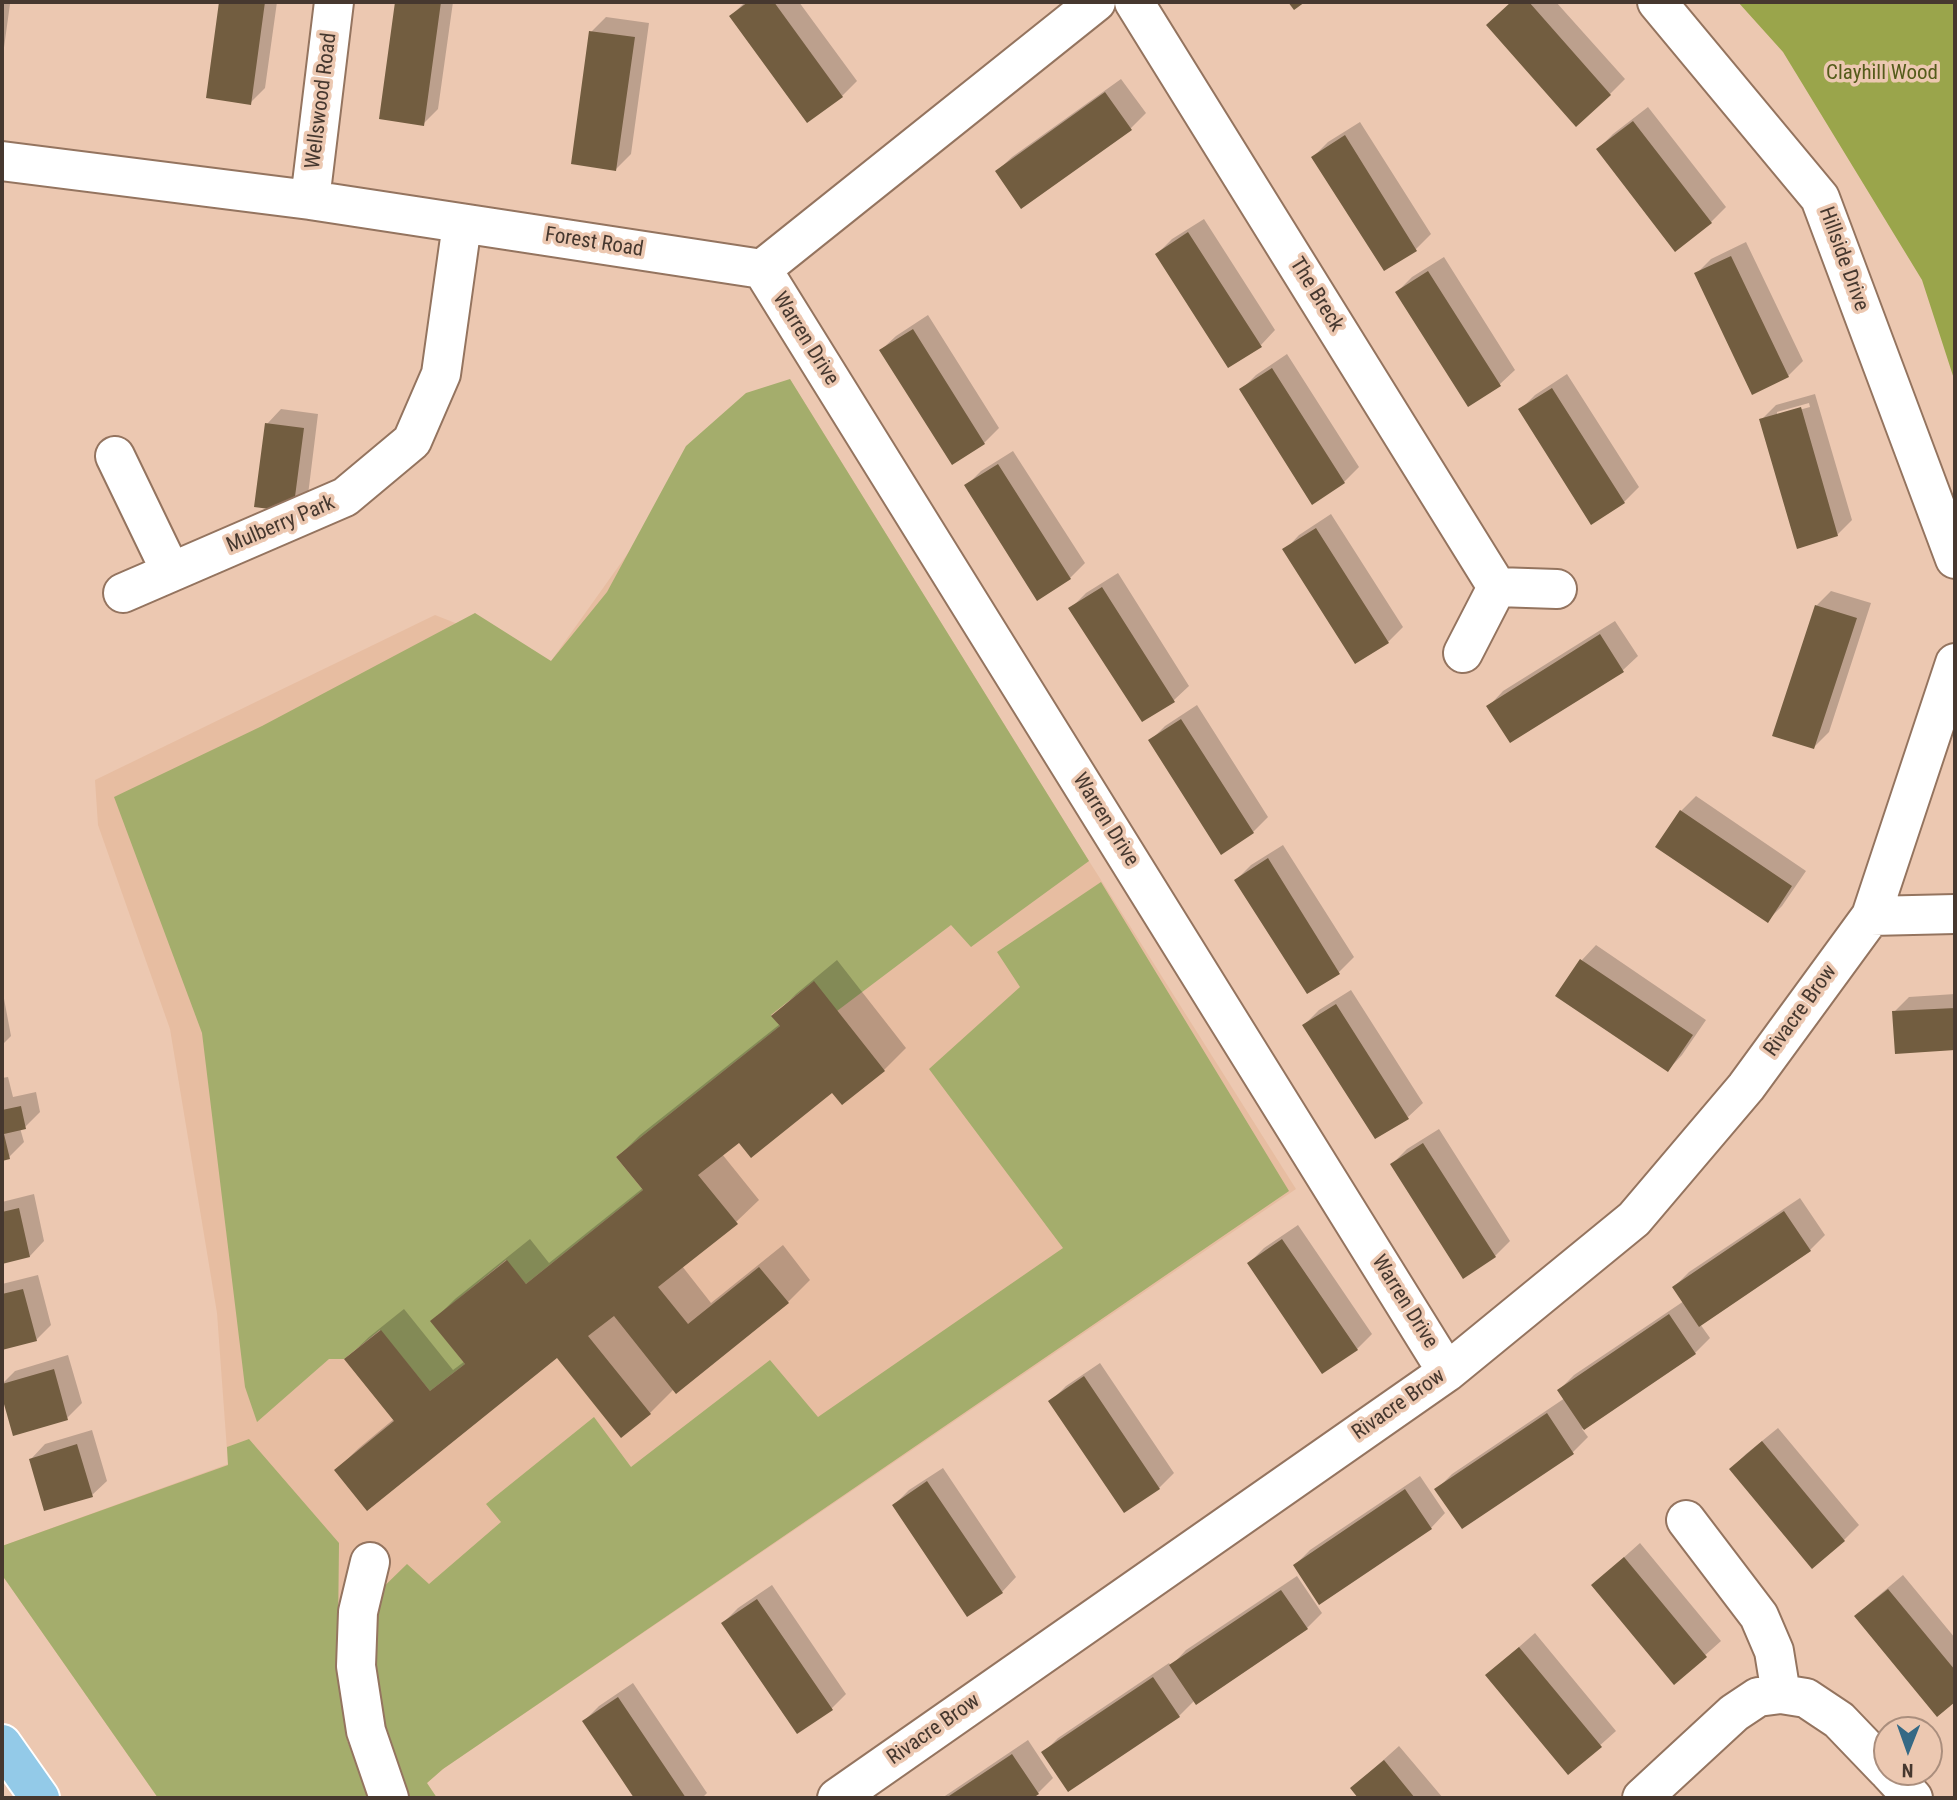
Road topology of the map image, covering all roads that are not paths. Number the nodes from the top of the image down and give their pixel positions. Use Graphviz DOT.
graph roads {
  1 [pos="334,2"];
  2 [pos="1096,2"];
  3 [pos="1134,2"];
  4 [pos="1657,2"];
  5 [pos="2,161"];
  6 [pos="310,200"];
  7 [pos="462,224"];
  8 [pos="762,269"];
  9 [pos="115,456"];
  10 [pos="1955,559"];
  11 [pos="171,572"];
  12 [pos="1497,587"];
  13 [pos="1558,589"];
  14 [pos="123,593"];
  15 [pos="1463,653"];
  16 [pos="1955,663"];
  17 [pos="1955,914"];
  18 [pos="1871,916"];
  19 [pos="1447,1372"];
  20 [pos="1686,1520"];
  21 [pos="370,1562"];
  22 [pos="1782,1694"];
  23 [pos="2,1744"];
  24 [pos="1873,1755"];
  25 [pos="40,1798"];
  26 [pos="389,1798"];
  27 [pos="837,1798"];
  28 [pos="1642,1798"];
  1 -- 6 [label="street, Wellswood Road"];
  2 -- 8 [label="street"];
  3 -- 12 [label="street, The Breck"];
  4 -- 10 [label="street, Hillside Drive"];
  5 -- 6 [label="street, Forest Road"];
  6 -- 7 [label="street, Forest Road"];
  7 -- 8 [label="street, Forest Road"];
  7 -- 11 [label="street, Mulberry Park"];
  8 -- 19 [label="street, Warren Drive"];
  9 -- 11 [label="street"];
  11 -- 14 [label="street, Mulberry Park"];
  12 -- 13 [label="street"];
  12 -- 15 [label="street"];
  16 -- 18 [label="street, Rivacre Brow"];
  17 -- 18 [label="street"];
  18 -- 19 [label="street, Rivacre Brow"];
  19 -- 27 [label="street, Rivacre Brow"];
  20 -- 22 [label="street"];
  21 -- 26 [label="street"];
  22 -- 24 [label="street"];
  22 -- 28 [label="street"];
  23 -- 25 [label="main road"];
}
